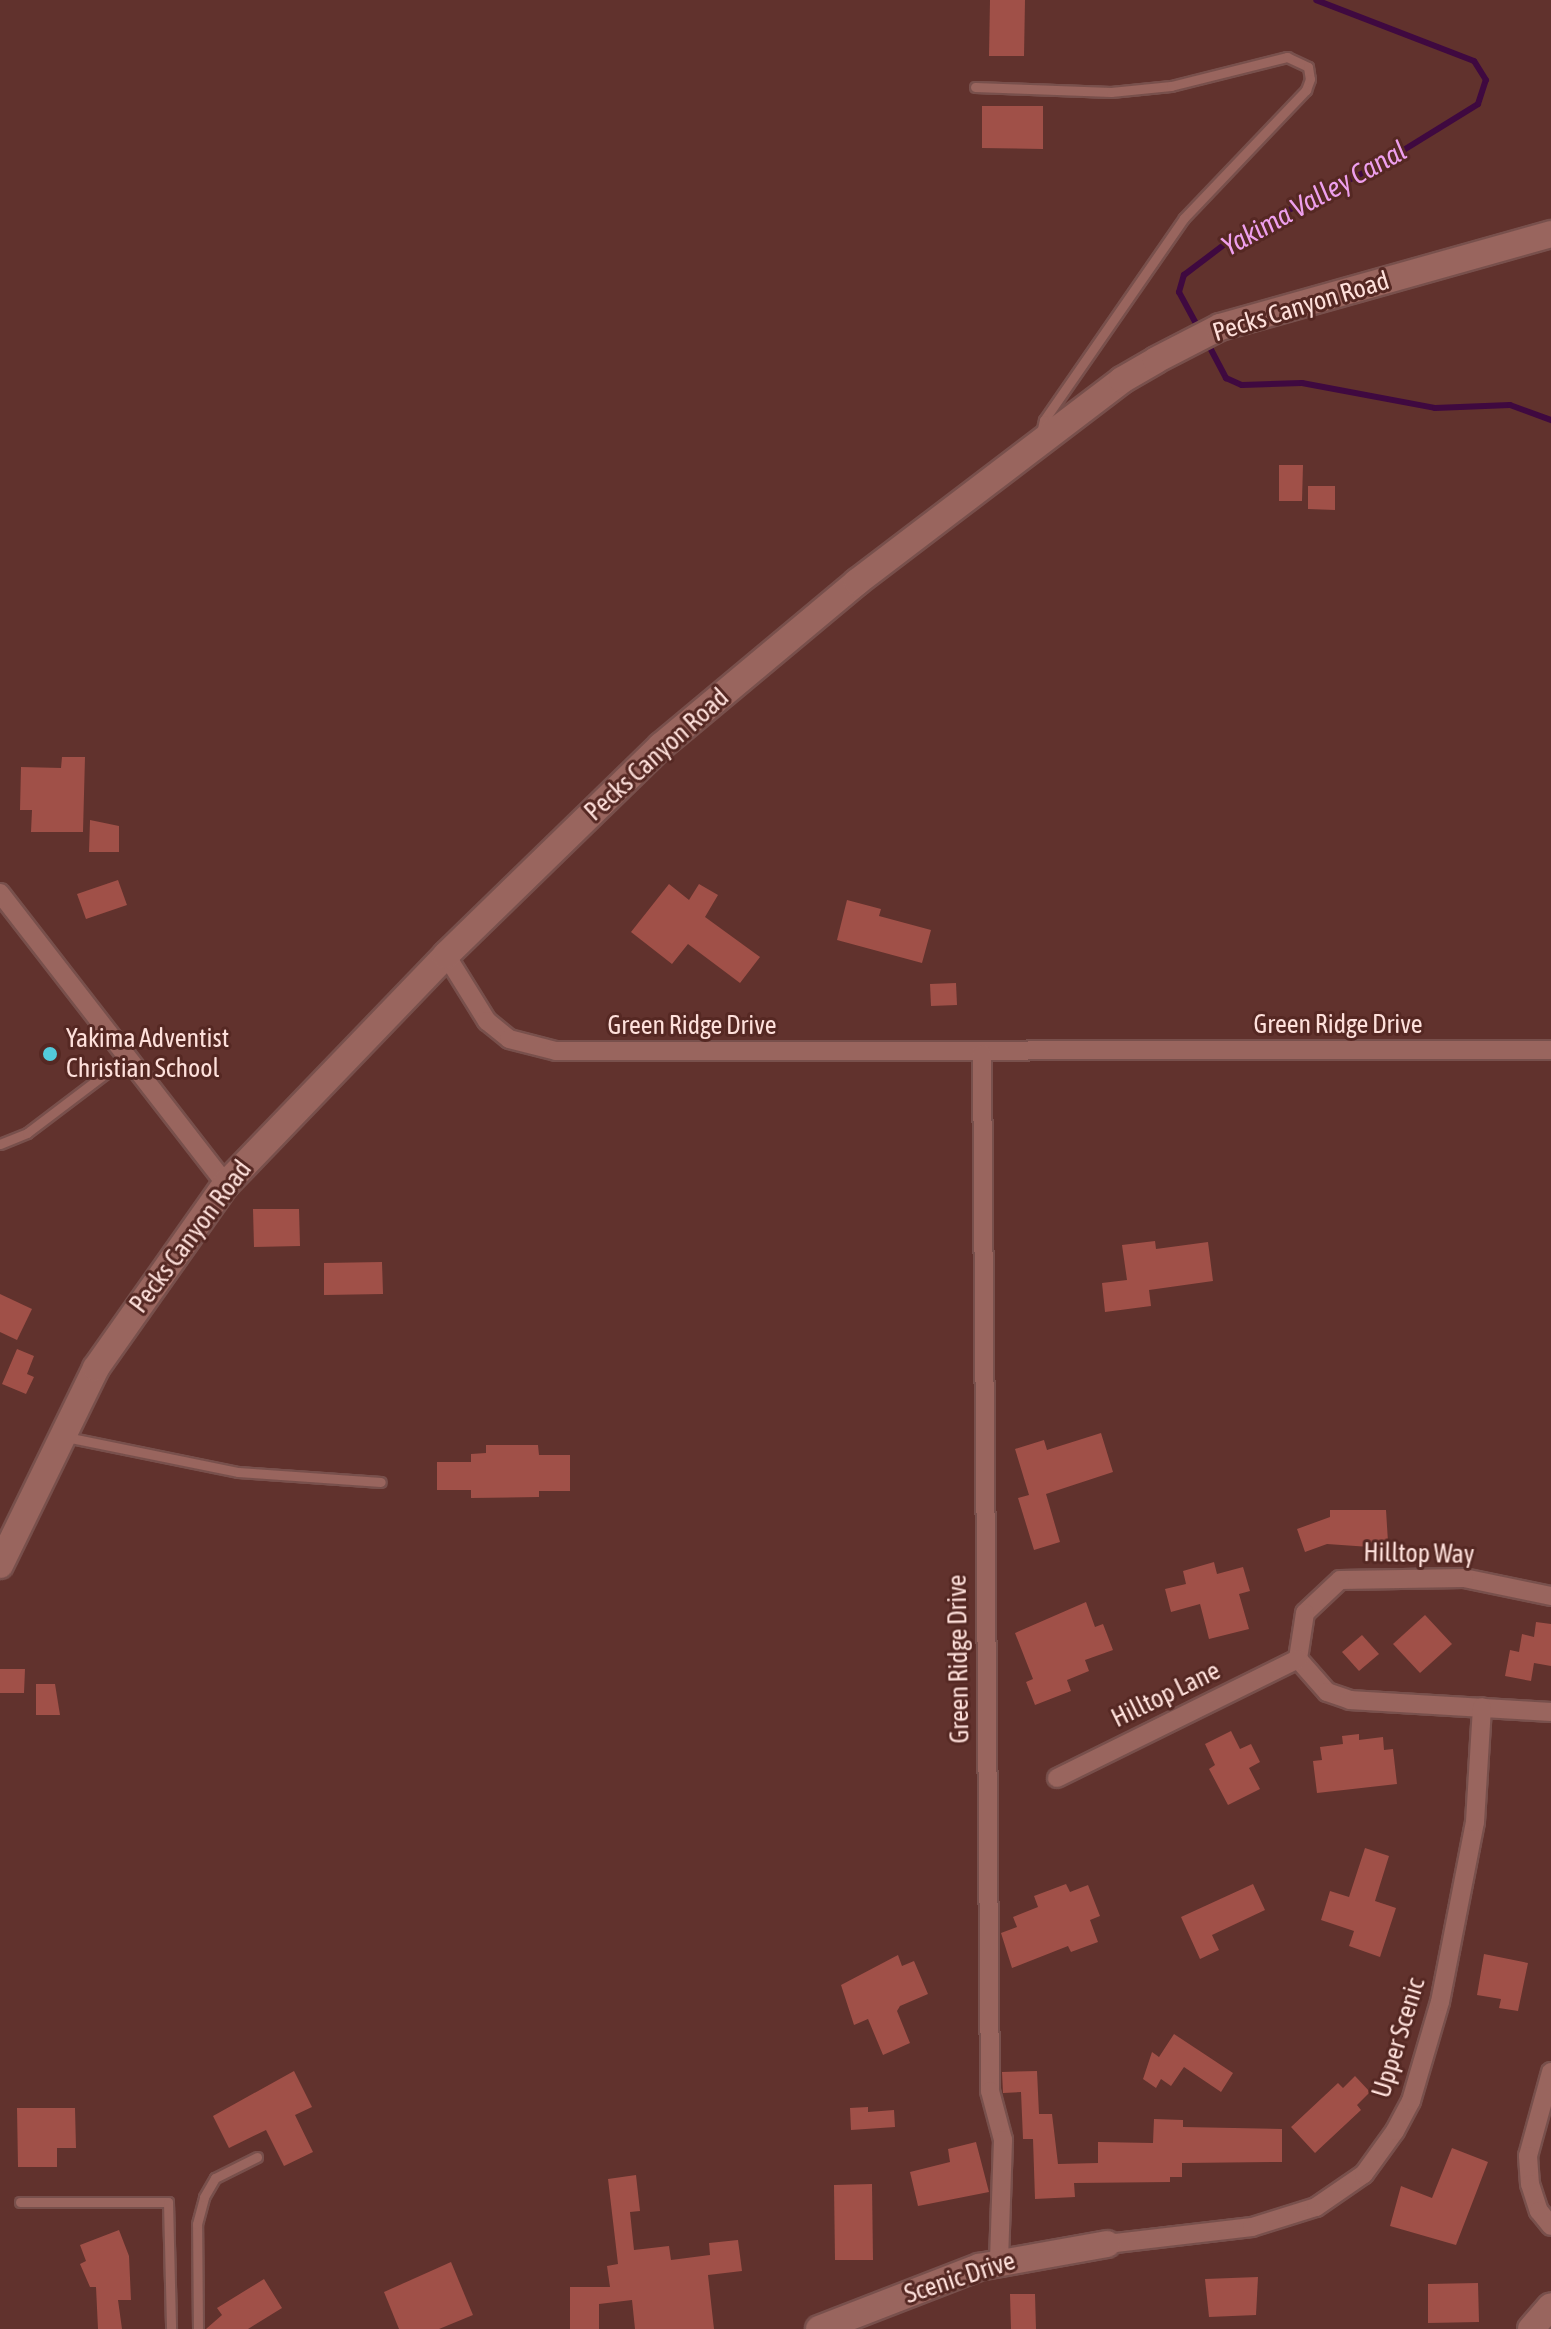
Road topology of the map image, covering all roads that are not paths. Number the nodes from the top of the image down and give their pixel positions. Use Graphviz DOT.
graph roads {
  1 [pos="975,87"];
  2 [pos="1551,234"];
  3 [pos="1042,444"];
  4 [pos="0,893"];
  5 [pos="446,955"];
  6 [pos="1551,1050"];
  7 [pos="982,1054"];
  8 [pos="127,1057"];
  9 [pos="0,1144"];
  10 [pos="226,1184"];
  11 [pos="63,1436"];
  12 [pos="381,1482"];
  13 [pos="0,1565"];
  14 [pos="1551,1596"];
  15 [pos="1298,1659"];
  16 [pos="1482,1707"];
  17 [pos="1551,1712"];
  18 [pos="1057,1778"];
  19 [pos="1551,2072"];
  20 [pos="257,2157"];
  21 [pos="20,2202"];
  22 [pos="1551,2226"];
  23 [pos="1107,2244"];
  24 [pos="999,2262"];
  25 [pos="1551,2306"];
  26 [pos="171,2329"];
  27 [pos="198,2329"];
  28 [pos="819,2329"];
  29 [pos="1531,2329"];
  1 -- 3 [label="lane"];
  2 -- 3 [label="street, Pecks Canyon Road"];
  3 -- 5 [label="street, Pecks Canyon Road"];
  4 -- 8 [label="street"];
  5 -- 7 [label="street, Green Ridge Drive"];
  5 -- 10 [label="street, Pecks Canyon Road"];
  6 -- 7 [label="street, Green Ridge Drive"];
  7 -- 24 [label="street, Green Ridge Drive"];
  8 -- 9 [label="lane"];
  8 -- 10 [label="street"];
  10 -- 11 [label="street, Pecks Canyon Road"];
  11 -- 12 [label="lane"];
  11 -- 13 [label="street, Pecks Canyon Road"];
  14 -- 15 [label="street, Hilltop Way"];
  15 -- 16 [label="street"];
  15 -- 18 [label="street, Hilltop Lane"];
  16 -- 17 [label="street"];
  16 -- 23 [label="street, Upper Scenic"];
  19 -- 22 [label="street"];
  20 -- 27 [label="lane"];
  21 -- 26 [label="lane"];
  23 -- 24 [label="street, Scenic Drive"];
  24 -- 28 [label="street, Scenic Drive"];
  25 -- 29 [label="street"];
}
